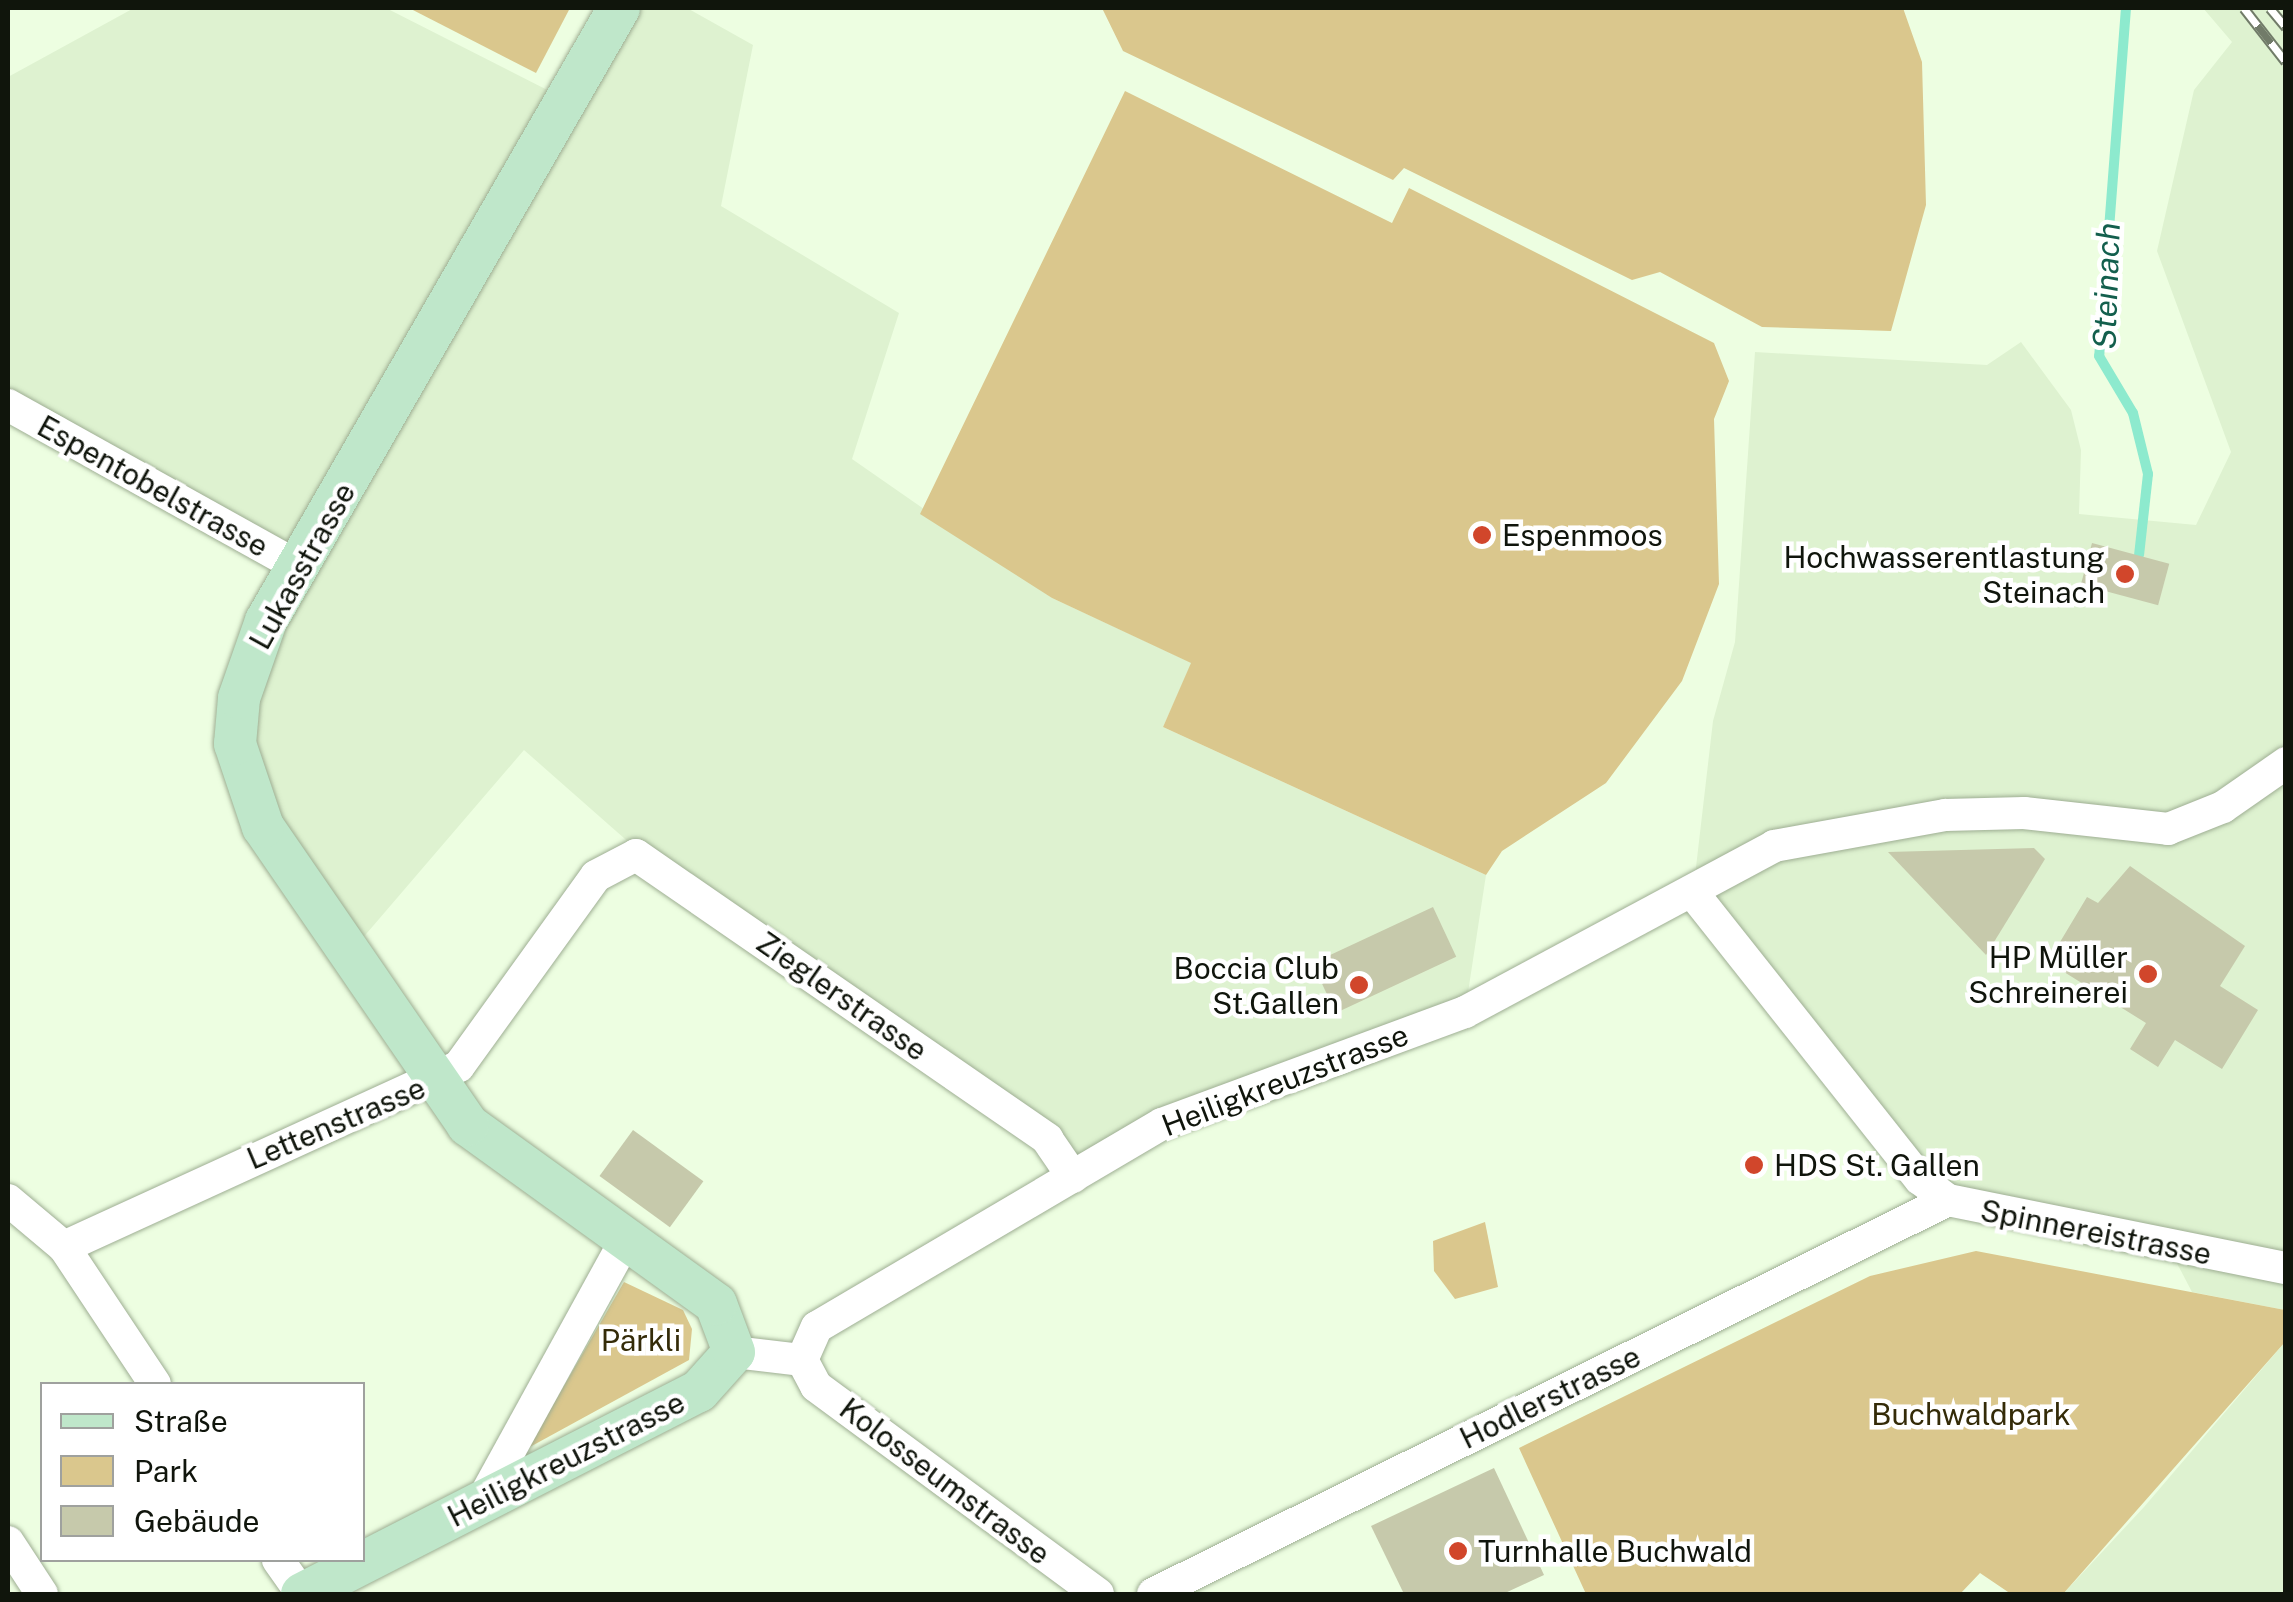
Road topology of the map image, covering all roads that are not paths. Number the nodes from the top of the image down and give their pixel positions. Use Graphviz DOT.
graph roads {
  1 [pos="619,8"];
  2 [pos="8,406"];
  3 [pos="299,567"];
  4 [pos="2286,763"];
  5 [pos="596,876"];
  6 [pos="1693,893"];
  7 [pos="436,1080"];
  8 [pos="1072,1176"];
  9 [pos="1948,1200"];
  10 [pos="8,1201"];
  11 [pos="624,1243"];
  12 [pos="64,1247"];
  13 [pos="2286,1268"];
  14 [pos="734,1352"];
  15 [pos="802,1360"];
  16 [pos="154,1382"];
  17 [pos="482,1501"];
  18 [pos="8,1542"];
  19 [pos="281,1562"];
  20 [pos="320,1591"];
  21 [pos="42,1594"];
  22 [pos="1098,1594"];
  23 [pos="1153,1594"];
  1 -- 3 [label="main road, Lukasstrasse"];
  2 -- 3 [label="street, Espentobelstrasse"];
  3 -- 7 [label="main road, Lukasstrasse"];
  4 -- 6 [label="street, Heiligkreuzstrasse"];
  5 -- 7 [label="street, Lettenstrasse"];
  5 -- 8 [label="street, Zieglerstrasse"];
  6 -- 8 [label="street, Heiligkreuzstrasse"];
  6 -- 9 [label="street, Spinnereistrasse"];
  7 -- 11 [label="main road, Lukasstrasse"];
  7 -- 12 [label="street, Lettenstrasse"];
  8 -- 15 [label="street, Heiligkreuzstrasse"];
  9 -- 13 [label="street, Spinnereistrasse"];
  9 -- 23 [label="street, Hodlerstrasse"];
  10 -- 12 [label="street"];
  11 -- 14 [label="main road, Lukasstrasse"];
  11 -- 17 [label="street"];
  12 -- 16 [label="street"];
  14 -- 15 [label="street"];
  14 -- 17 [label="main road, Heiligkreuzstrasse"];
  15 -- 22 [label="street, Kolosseumstrasse"];
  17 -- 20 [label="main road, Heiligkreuzstrasse"];
  18 -- 21 [label="street"];
  19 -- 20 [label="street"];
}
